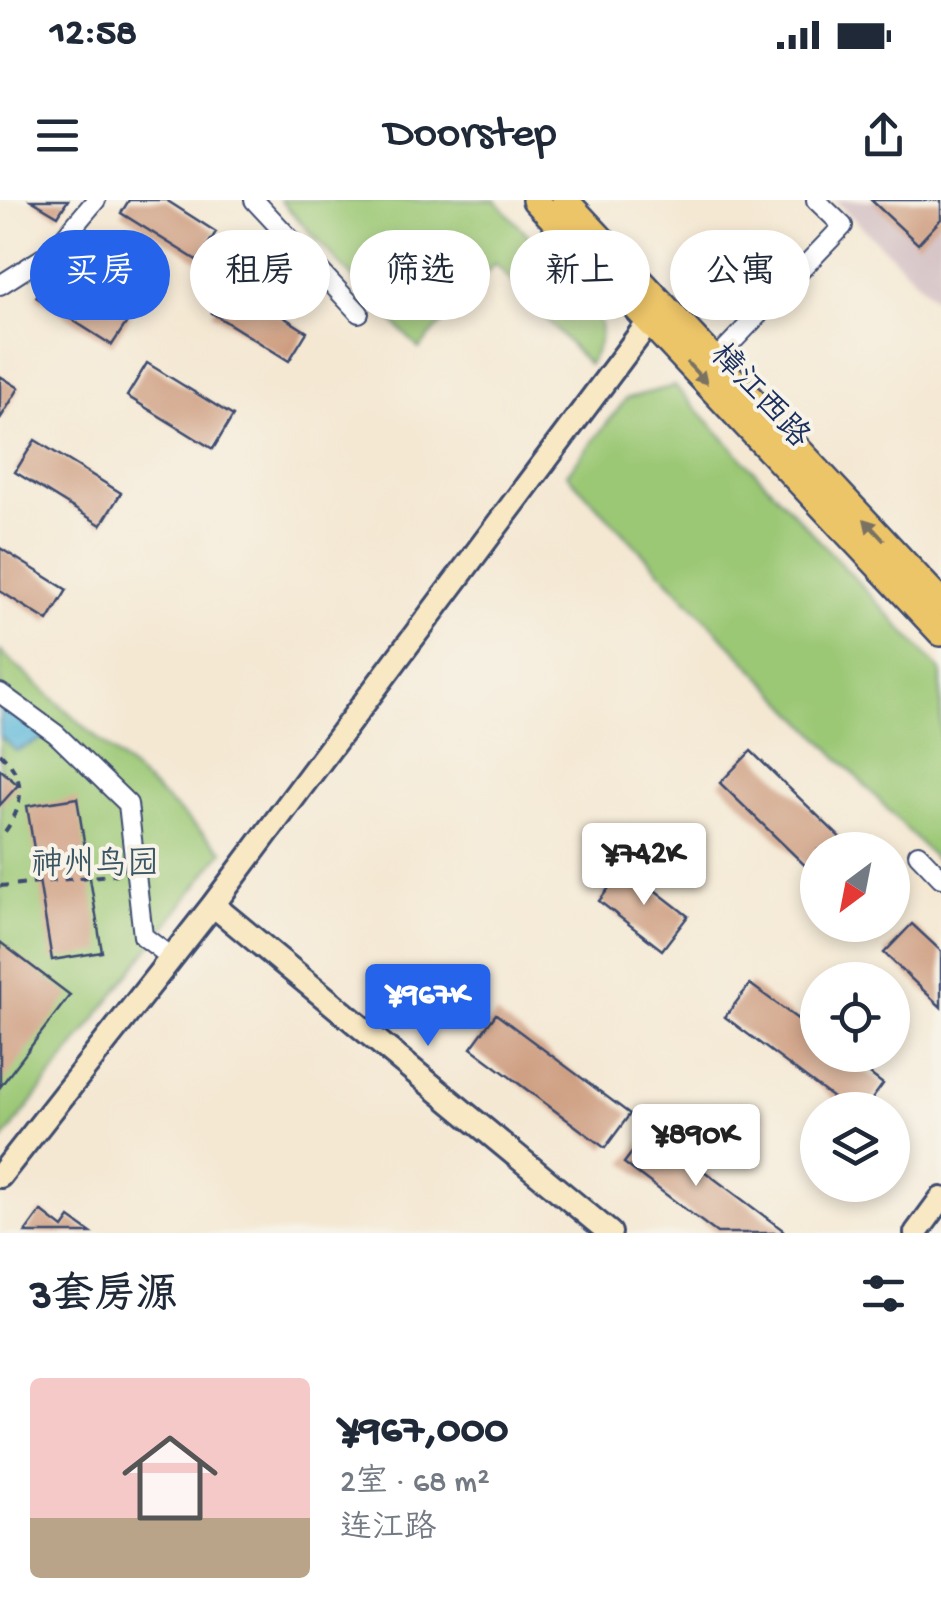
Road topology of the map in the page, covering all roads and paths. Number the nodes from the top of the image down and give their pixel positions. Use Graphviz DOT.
graph roads {
  1 [pos="96,200"];
  2 [pos="254,200"];
  3 [pos="535,200"];
  4 [pos="564,200"];
  5 [pos="816,200"];
  6 [pos="0,284"];
  7 [pos="350,304"];
  8 [pos="649,322"];
  9 [pos="715,360"];
  10 [pos="941,602"];
  11 [pos="941,634"];
  12 [pos="0,693"];
  13 [pos="0,753"];
  14 [pos="0,838"];
  15 [pos="918,854"];
  16 [pos="136,873"];
  17 [pos="941,878"];
  18 [pos="0,886"];
  19 [pos="213,905"];
  20 [pos="172,958"];
  21 [pos="0,1176"];
  22 [pos="941,1199"];
  23 [pos="610,1233"];
  24 [pos="916,1233"];
  1 -- 6 [label="street"];
  2 -- 7 [label="street"];
  3 -- 8 [label="main road, 樟江西路"];
  4 -- 9 [label="main road, 樟江西路"];
  5 -- 9 [label="street"];
  8 -- 11 [label="main road, 樟江西路, one-way"];
  8 -- 19 [label="street"];
  10 -- 9 [label="main road, 樟江西路, one-way"];
  12 -- 16 [label="street"];
  13 -- 14 [label="path"];
  15 -- 17 [label="street"];
  16 -- 18 [label="path"];
  16 -- 20 [label="street"];
  19 -- 20 [label="street"];
  19 -- 23 [label="street"];
  20 -- 21 [label="street"];
  22 -- 24 [label="street"];
}
